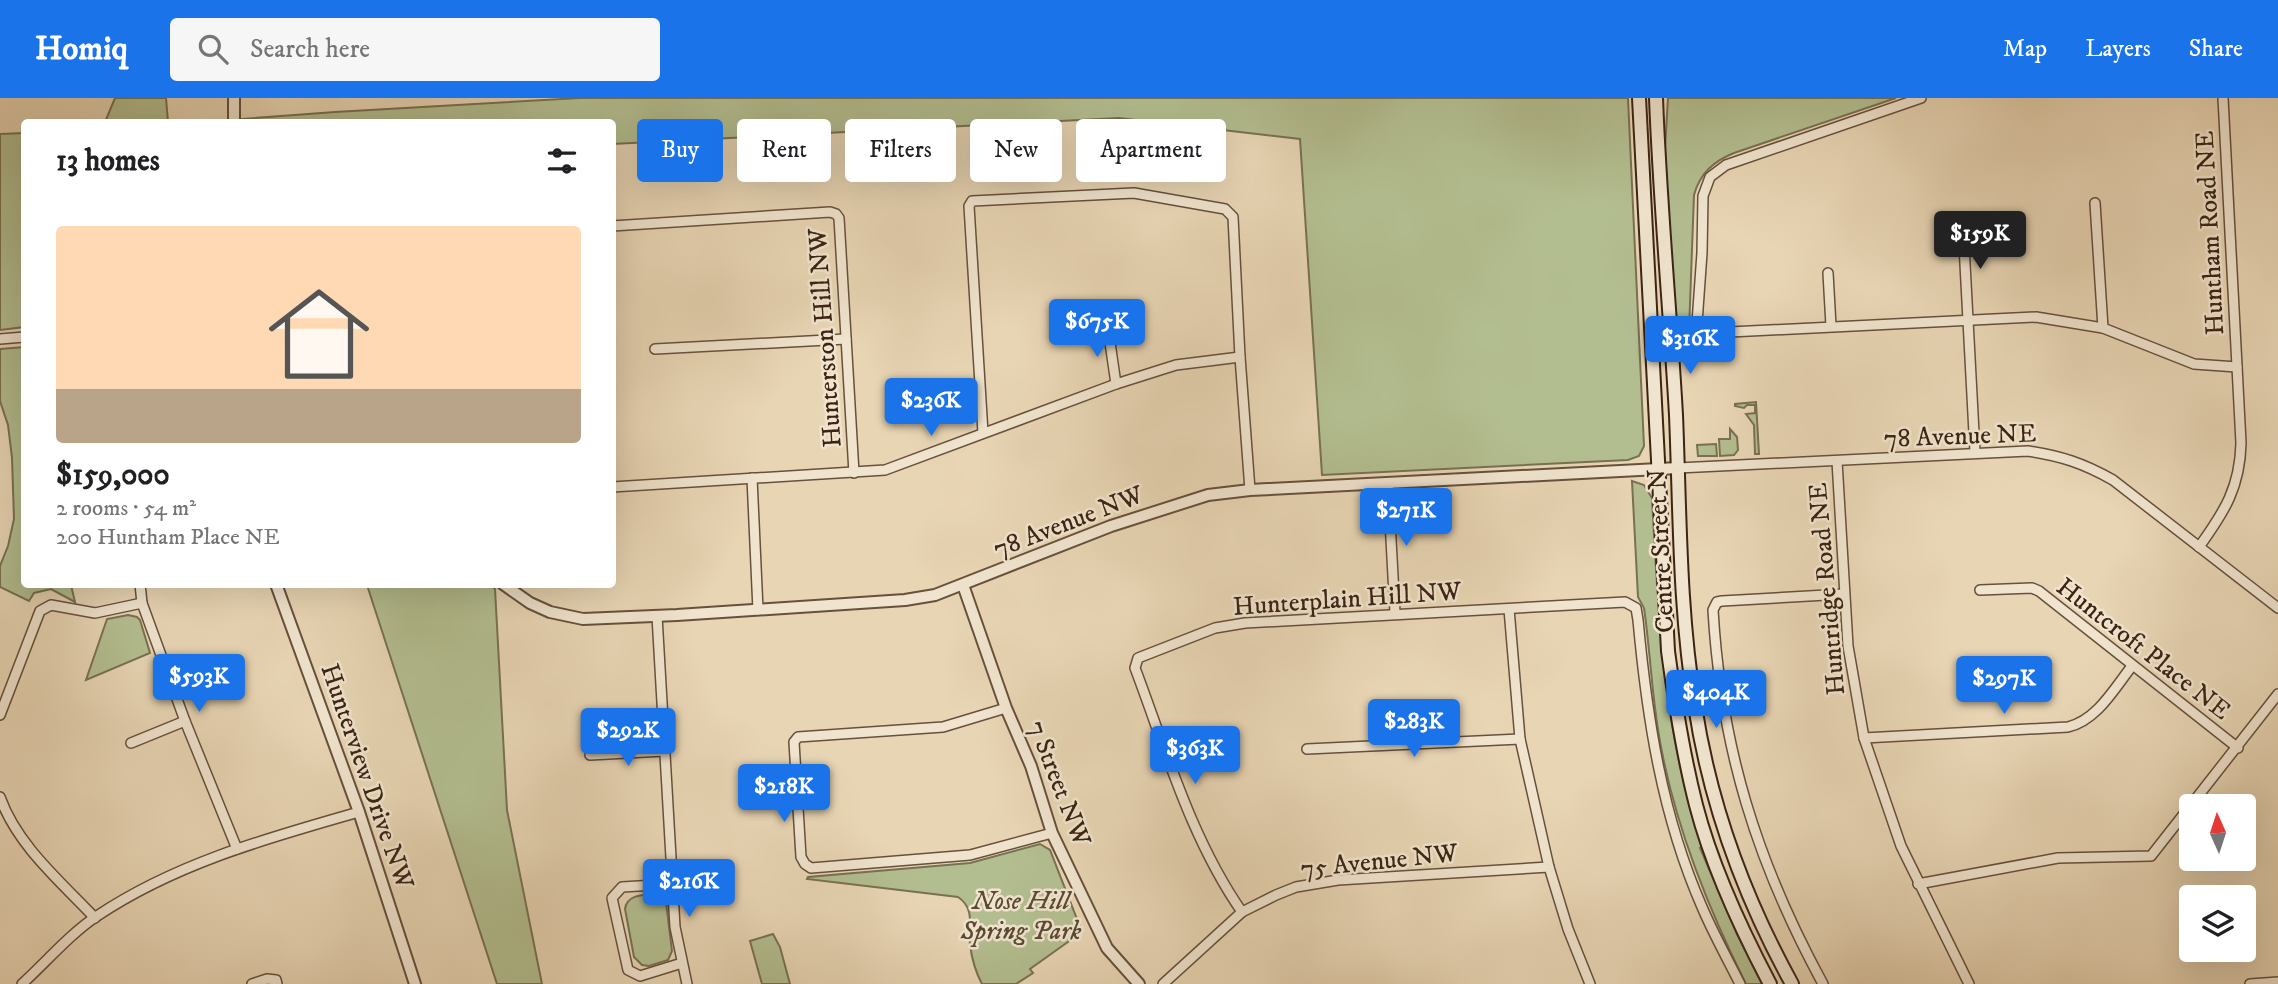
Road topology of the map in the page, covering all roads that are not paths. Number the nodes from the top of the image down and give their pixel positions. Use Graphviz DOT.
graph roads {
  1 [pos="234,98"];
  2 [pos="1639,98"];
  3 [pos="1659,98"];
  4 [pos="1921,98"];
  5 [pos="2223,98"];
  6 [pos="234,119"];
  7 [pos="2095,203"];
  8 [pos="616,226"];
  9 [pos="1963,226"];
  10 [pos="1828,273"];
  11 [pos="1968,318"];
  12 [pos="1831,326"];
  13 [pos="2103,328"];
  14 [pos="1108,329"];
  15 [pos="21,337"];
  16 [pos="0,339"];
  17 [pos="846,339"];
  18 [pos="655,349"];
  19 [pos="1240,357"];
  20 [pos="2237,367"];
  21 [pos="1116,384"];
  22 [pos="983,433"];
  23 [pos="1975,452"];
  24 [pos="1837,461"];
  25 [pos="1678,468"];
  26 [pos="1659,469"];
  27 [pos="854,472"];
  28 [pos="751,478"];
  29 [pos="1388,484"];
  30 [pos="616,487"];
  31 [pos="1250,490"];
  32 [pos="2199,547"];
  33 [pos="963,585"];
  34 [pos="140,588"];
  35 [pos="277,588"];
  36 [pos="509,588"];
  37 [pos="1980,590"];
  38 [pos="1844,594"];
  39 [pos="142,603"];
  40 [pos="2278,608"];
  41 [pos="1509,609"];
  42 [pos="758,610"];
  43 [pos="1395,613"];
  44 [pos="657,616"];
  45 [pos="2132,666"];
  46 [pos="2278,694"];
  47 [pos="1006,708"];
  48 [pos="0,715"];
  49 [pos="185,721"];
  50 [pos="1864,738"];
  51 [pos="1520,739"];
  52 [pos="131,743"];
  53 [pos="2238,748"];
  54 [pos="1307,749"];
  55 [pos="664,751"];
  56 [pos="590,755"];
  57 [pos="0,797"];
  58 [pos="359,812"];
  59 [pos="1052,834"];
  60 [pos="237,849"];
  61 [pos="1549,867"];
  62 [pos="672,884"];
  63 [pos="1918,884"];
  64 [pos="1242,912"];
  65 [pos="95,918"];
  66 [pos="682,963"];
  67 [pos="2278,982"];
  68 [pos="22,984"];
  69 [pos="252,984"];
  70 [pos="278,984"];
  71 [pos="415,984"];
  72 [pos="687,984"];
  73 [pos="1139,984"];
  74 [pos="1163,984"];
  75 [pos="1590,984"];
  76 [pos="1740,984"];
  77 [pos="1770,984"];
  78 [pos="1792,984"];
  79 [pos="1823,984"];
  80 [pos="1969,984"];
  81 [pos="2250,984"];
  1 -- 6 [label="street"];
  2 -- 26 [label="main road, Centre Street N"];
  3 -- 25 [label="main road, Centre Street N"];
  4 -- 12 [label="street, Huntham Road NE"];
  5 -- 20 [label="street, Huntham Road NE"];
  7 -- 13 [label="street"];
  8 -- 17 [label="street, Hunterston Hill NW"];
  9 -- 11 [label="street"];
  10 -- 12 [label="street"];
  11 -- 12 [label="street, Huntham Road NE"];
  11 -- 13 [label="street, Huntham Road NE"];
  11 -- 23 [label="street"];
  13 -- 20 [label="street, Huntham Road NE"];
  14 -- 21 [label="street"];
  15 -- 16 [label="street"];
  17 -- 18 [label="street"];
  17 -- 27 [label="street, Hunterston Hill NW"];
  19 -- 21 [label="street"];
  19 -- 22 [label="street"];
  19 -- 31 [label="street"];
  20 -- 32 [label="street, Huntham Road NE"];
  21 -- 22 [label="street"];
  22 -- 27 [label="street"];
  23 -- 24 [label="street, 78 Avenue NE"];
  23 -- 32 [label="street, 78 Avenue NE"];
  24 -- 25 [label="street, 78 Avenue NE"];
  24 -- 38 [label="street, Huntridge Road NE"];
  25 -- 26 [label="street, 78 Avenue NW"];
  25 -- 78 [label="main road, Centre Street N"];
  26 -- 29 [label="street, 78 Avenue NW"];
  26 -- 77 [label="main road, Centre Street N"];
  27 -- 28 [label="street"];
  28 -- 30 [label="street"];
  28 -- 42 [label="street"];
  29 -- 31 [label="street, 78 Avenue NW"];
  29 -- 43 [label="street"];
  31 -- 33 [label="street, 78 Avenue NW"];
  32 -- 40 [label="street, 78 Avenue NE"];
  33 -- 42 [label="street, 78 Avenue NW"];
  33 -- 47 [label="street, 7 Street NW"];
  34 -- 39 [label="street"];
  35 -- 58 [label="street, Hunterview Drive NW"];
  36 -- 44 [label="street, 78 Avenue NW"];
  37 -- 45 [label="street, Huntcroft Place NE"];
  38 -- 50 [label="street, Huntridge Road NE"];
  38 -- 79 [label="street"];
  39 -- 48 [label="street"];
  39 -- 49 [label="street"];
  41 -- 43 [label="street, Hunterplain Hill NW"];
  41 -- 51 [label="street"];
  41 -- 76 [label="street, Hunterplain Hill NW"];
  42 -- 44 [label="street, 78 Avenue NW"];
  43 -- 64 [label="street, Hunterplain Hill NW"];
  44 -- 55 [label="street"];
  45 -- 50 [label="street"];
  45 -- 53 [label="street, Huntcroft Place NE"];
  46 -- 53 [label="street"];
  47 -- 59 [label="street, 7 Street NW"];
  47 -- 59 [label="street"];
  49 -- 52 [label="street"];
  49 -- 60 [label="street"];
  50 -- 63 [label="street, Huntridge Road NE"];
  51 -- 54 [label="street"];
  51 -- 61 [label="street"];
  53 -- 63 [label="street"];
  55 -- 56 [label="street"];
  55 -- 62 [label="street"];
  57 -- 65 [label="street"];
  58 -- 60 [label="street"];
  58 -- 71 [label="street, Hunterview Drive NW"];
  59 -- 73 [label="street, 7 Street NW"];
  60 -- 65 [label="street"];
  61 -- 64 [label="street, 75 Avenue NW"];
  61 -- 75 [label="street"];
  62 -- 66 [label="street"];
  62 -- 66 [label="street"];
  63 -- 80 [label="street, Huntridge Road NE"];
  64 -- 74 [label="street, 75 Avenue NW"];
  65 -- 68 [label="street"];
  66 -- 72 [label="street"];
  67 -- 81 [label="street"];
  69 -- 70 [label="street"];
}
